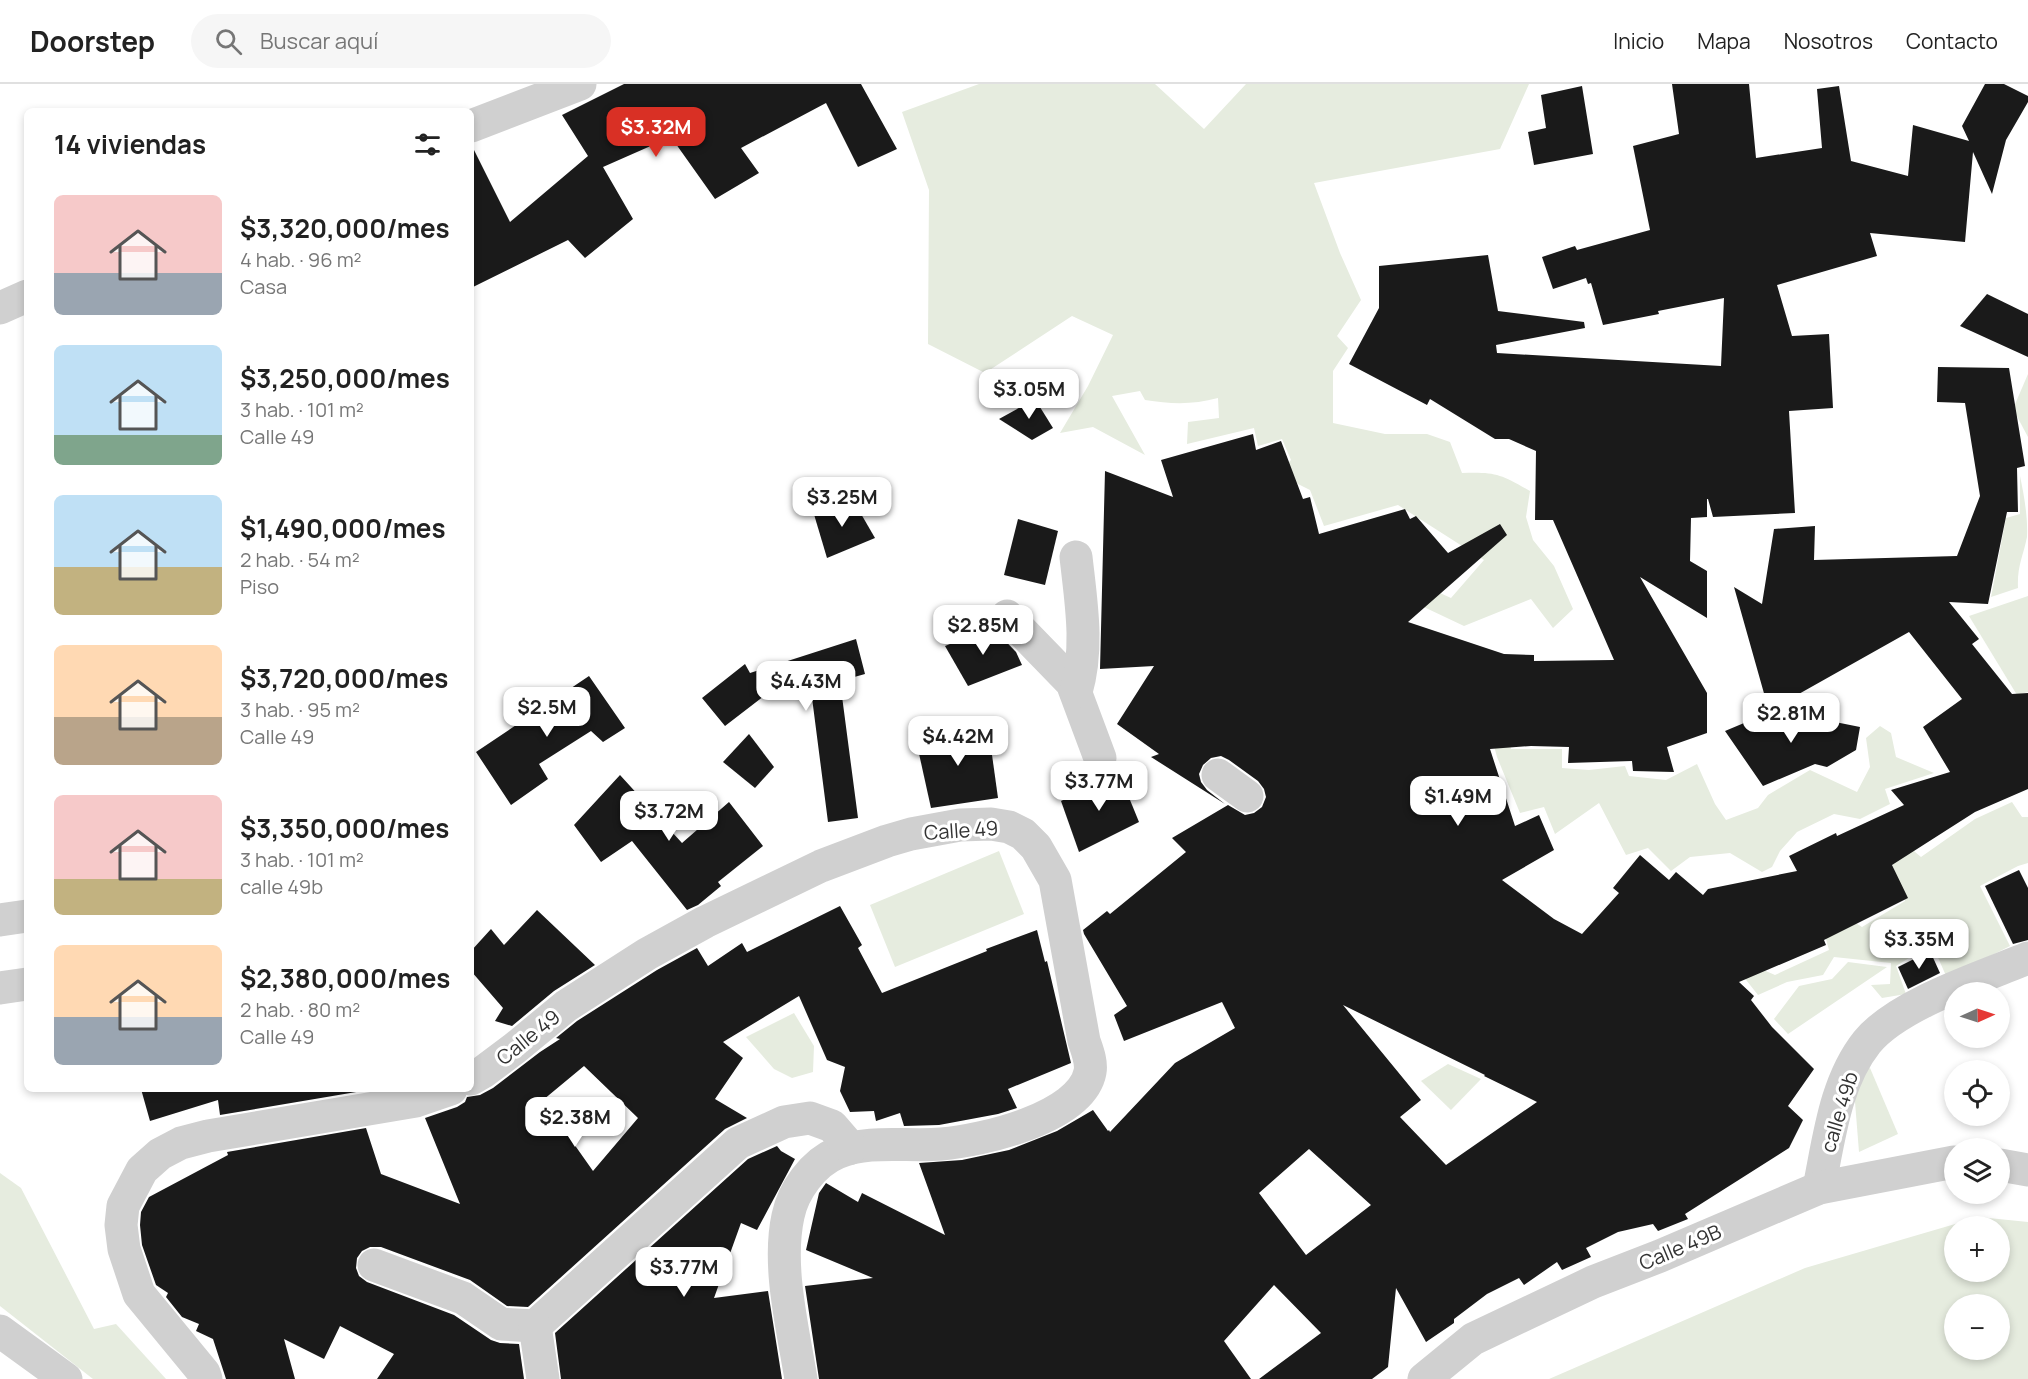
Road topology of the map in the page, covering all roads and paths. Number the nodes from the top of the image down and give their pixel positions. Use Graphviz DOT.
graph roads {
  1 [pos="580,84"];
  2 [pos="474,125"];
  3 [pos="24,297"];
  4 [pos="0,308"];
  5 [pos="1076,557"];
  6 [pos="1008,616"];
  7 [pos="1076,692"];
  8 [pos="1100,758"];
  9 [pos="1218,775"];
  10 [pos="1247,796"];
  11 [pos="24,916"];
  12 [pos="0,920"];
  13 [pos="2028,958"];
  14 [pos="24,984"];
  15 [pos="0,988"];
  16 [pos="474,1077"];
  17 [pos="442,1092"];
  18 [pos="851,1148"];
  19 [pos="1944,1164"];
  20 [pos="2010,1167"];
  21 [pos="2028,1170"];
  22 [pos="1819,1188"];
  23 [pos="374,1264"];
  24 [pos="535,1326"];
  25 [pos="0,1330"];
  26 [pos="66,1379"];
  27 [pos="206,1379"];
  28 [pos="543,1379"];
  29 [pos="801,1379"];
  30 [pos="1424,1379"];
  1 -- 2 [label="street"];
  3 -- 4 [label="street"];
  5 -- 7 [label="street"];
  6 -- 7 [label="street"];
  7 -- 8 [label="street"];
  9 -- 10 [label="street"];
  11 -- 12 [label="street"];
  13 -- 22 [label="street, calle 49b"];
  14 -- 15 [label="street"];
  16 -- 18 [label="street, Calle 49"];
  17 -- 27 [label="street"];
  18 -- 24 [label="street"];
  18 -- 29 [label="street, Calle 49"];
  19 -- 22 [label="street, Calle 49B"];
  20 -- 21 [label="street"];
  22 -- 30 [label="street, Calle 49B"];
  23 -- 24 [label="street"];
  24 -- 28 [label="street"];
  25 -- 26 [label="street"];
}
